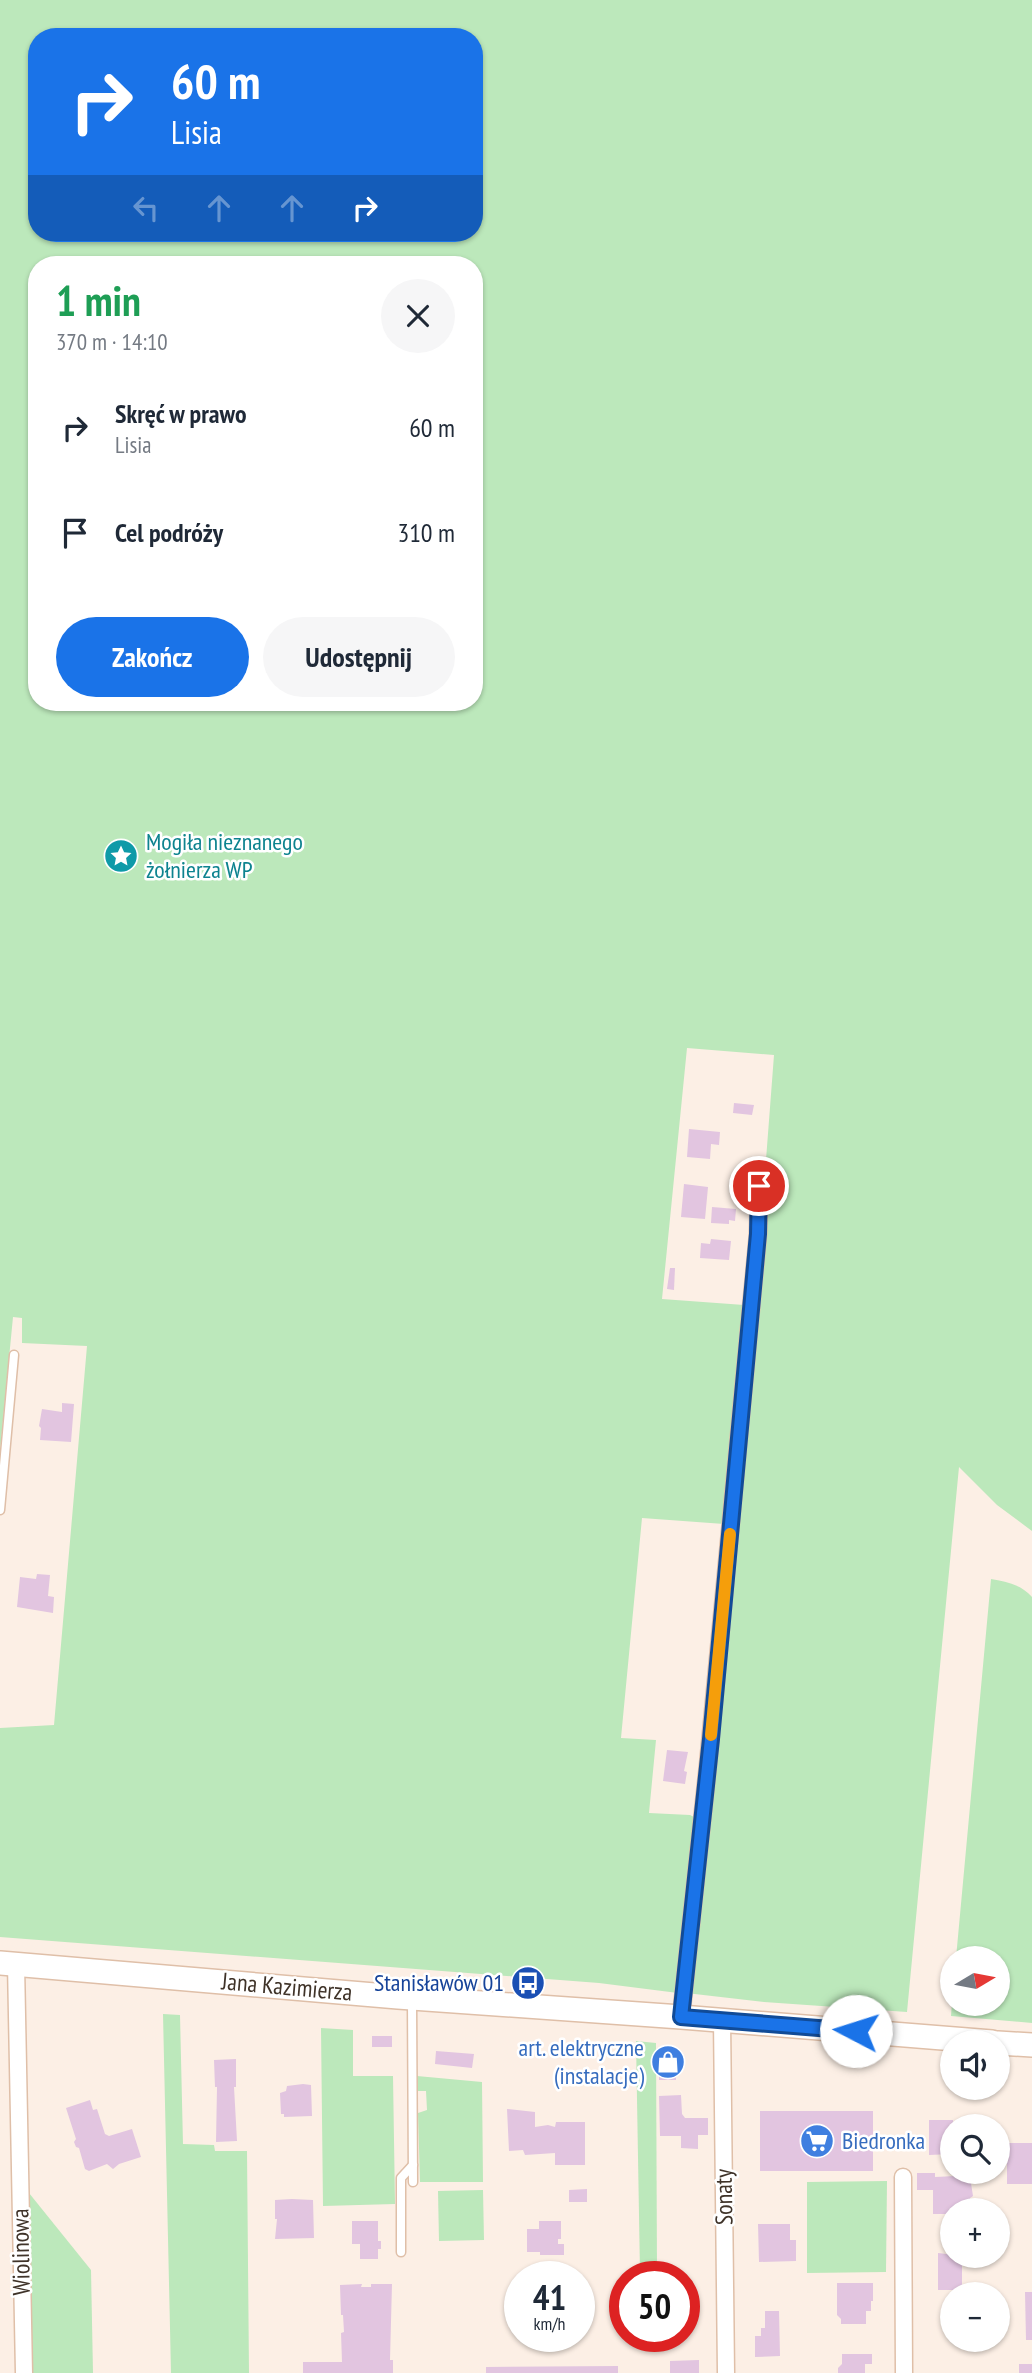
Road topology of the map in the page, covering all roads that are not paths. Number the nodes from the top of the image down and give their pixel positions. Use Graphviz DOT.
graph roads {
  1 [pos="759,1186"];
  2 [pos="14,1355"];
  3 [pos="0,1510"];
  4 [pos="8,1963"];
  5 [pos="412,1998"];
  6 [pos="681,2017"];
  7 [pos="722,2020"];
  8 [pos="940,2038"];
  9 [pos="1010,2044"];
  10 [pos="1032,2045"];
  11 [pos="413,2165"];
  12 [pos="903,2177"];
  13 [pos="413,2182"];
  14 [pos="401,2252"];
  15 [pos="24,2373"];
  16 [pos="726,2373"];
  17 [pos="904,2373"];
  1 -- 6 [label="street"];
  2 -- 3 [label="lane"];
  4 -- 5 [label="main road, Jana Kazimierza"];
  4 -- 15 [label="street, Wiolinowa"];
  5 -- 6 [label="main road, Jana Kazimierza"];
  5 -- 11 [label="lane"];
  6 -- 7 [label="main road, Jana Kazimierza"];
  7 -- 8 [label="main road, Jana Kazimierza"];
  7 -- 16 [label="street, Sonaty"];
  9 -- 10 [label="main road"];
  11 -- 13 [label="lane"];
  11 -- 14 [label="lane"];
  12 -- 17 [label="street"];
}
